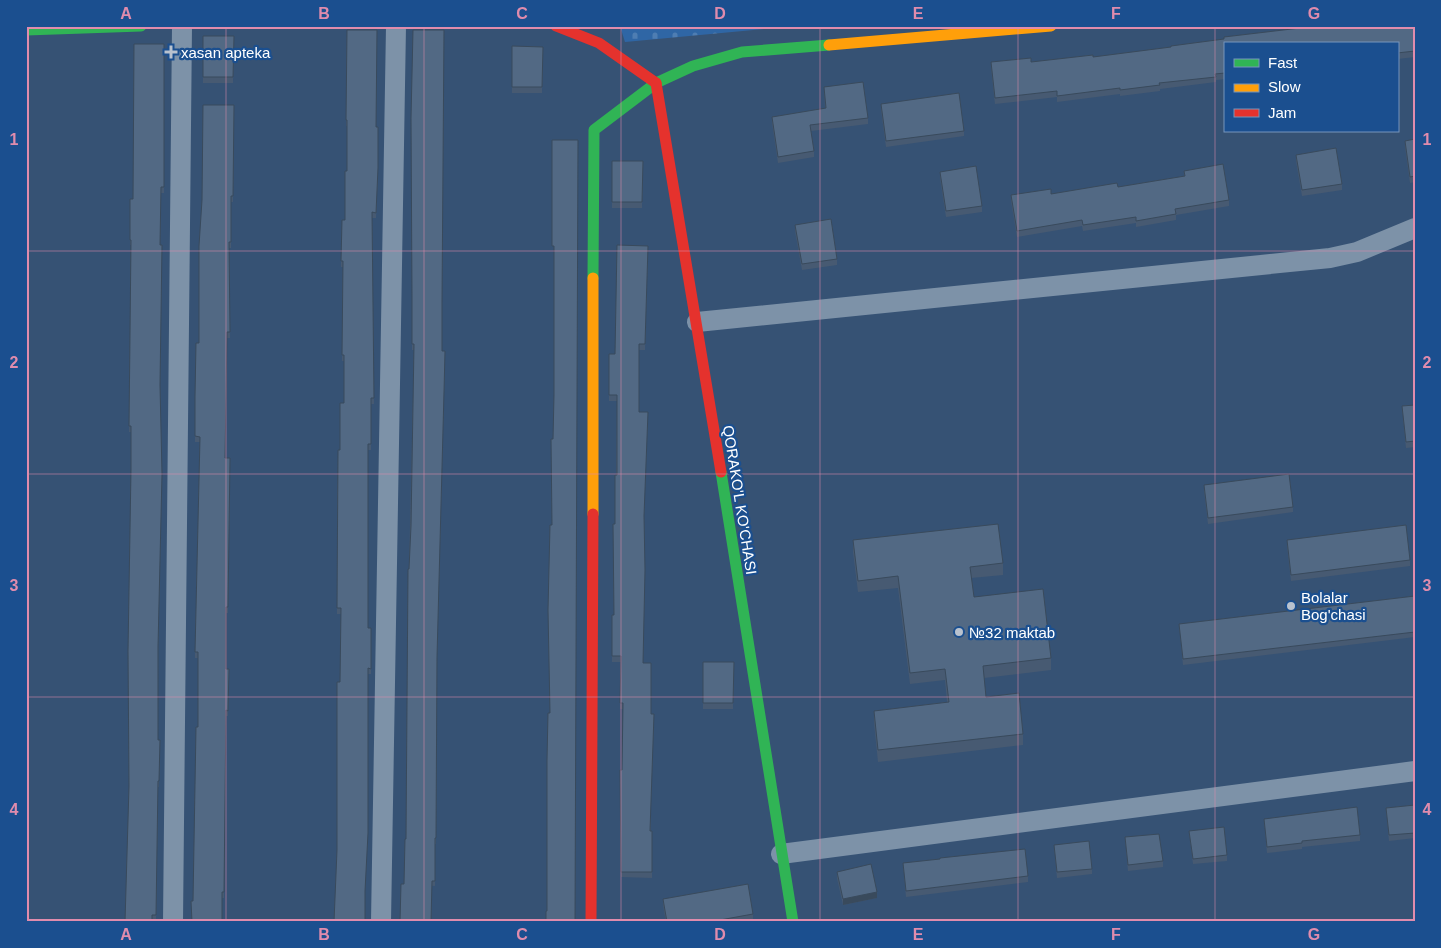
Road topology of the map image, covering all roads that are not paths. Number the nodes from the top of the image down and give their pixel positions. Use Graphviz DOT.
graph roads {
  1 [pos="141,26"];
  2 [pos="182,26"];
  3 [pos="396,26"];
  4 [pos="556,26"];
  5 [pos="1051,26"];
  6 [pos="26,30"];
  7 [pos="656,83"];
  8 [pos="1415,228"];
  9 [pos="697,322"];
  10 [pos="1415,771"];
  11 [pos="781,854"];
  12 [pos="173,922"];
  13 [pos="381,922"];
  14 [pos="591,922"];
  15 [pos="793,922"];
  1 -- 6 [label="street"];
  2 -- 12 [label="street"];
  3 -- 13 [label="street"];
  4 -- 7 [label="street"];
  5 -- 7 [label="street"];
  7 -- 9 [label="street, QORAKO'L KO'CHASI"];
  7 -- 14 [label="street"];
  8 -- 9 [label="street"];
  9 -- 11 [label="street, QORAKO'L KO'CHASI"];
  10 -- 11 [label="street"];
  11 -- 15 [label="street, QORAKO'L KO'CHASI"];
}
